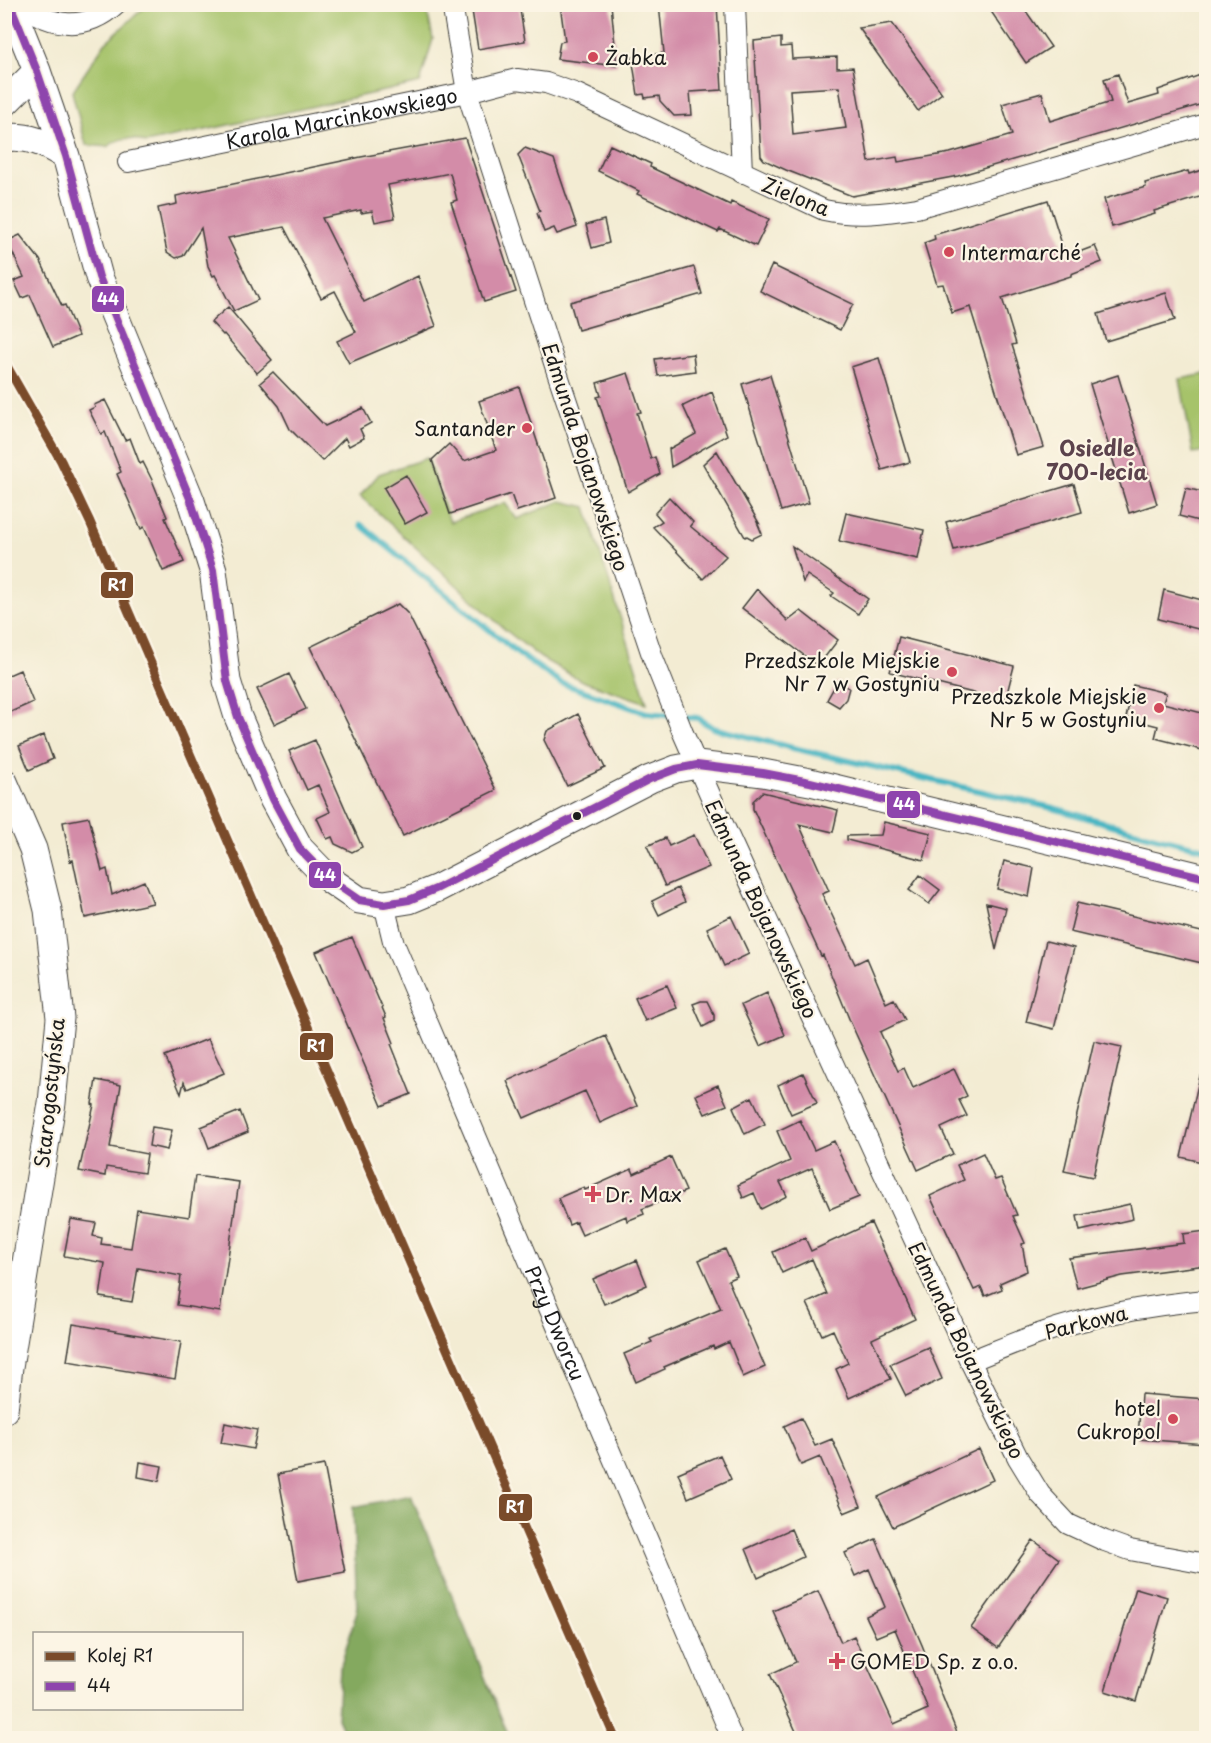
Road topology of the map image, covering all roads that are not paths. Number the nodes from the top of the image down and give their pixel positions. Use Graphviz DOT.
graph roads {
  1 [pos="10,4"];
  2 [pos="20,4"];
  3 [pos="116,4"];
  4 [pos="452,4"];
  5 [pos="735,4"];
  6 [pos="37,71"];
  7 [pos="468,92"];
  8 [pos="4,104"];
  9 [pos="1206,124"];
  10 [pos="4,138"];
  11 [pos="66,156"];
  12 [pos="128,162"];
  13 [pos="742,173"];
  14 [pos="697,765"];
  15 [pos="4,782"];
  16 [pos="1206,878"];
  17 [pos="384,904"];
  18 [pos="14,1285"];
  19 [pos="1206,1300"];
  20 [pos="970,1361"];
  21 [pos="4,1410"];
  22 [pos="1206,1564"];
  23 [pos="732,1738"];
  1 -- 6 [label="street"];
  2 -- 3 [label="street"];
  4 -- 7 [label="street, Karola Marcinkowskiego"];
  5 -- 13 [label="street"];
  6 -- 8 [label="street"];
  6 -- 11 [label="street"];
  7 -- 12 [label="street, Karola Marcinkowskiego"];
  7 -- 13 [label="street, Zielona"];
  7 -- 14 [label="street, Edmunda Bojanowskiego"];
  9 -- 13 [label="street, Zielona"];
  10 -- 11 [label="street"];
  11 -- 17 [label="street"];
  14 -- 16 [label="street"];
  14 -- 17 [label="street"];
  14 -- 20 [label="street, Edmunda Bojanowskiego"];
  15 -- 18 [label="street, Starogostyńska"];
  17 -- 23 [label="street, Przy Dworcu"];
  18 -- 21 [label="street, Starogostyńska"];
  19 -- 20 [label="street, Parkowa"];
  20 -- 22 [label="street, Edmunda Bojanowskiego"];
}
